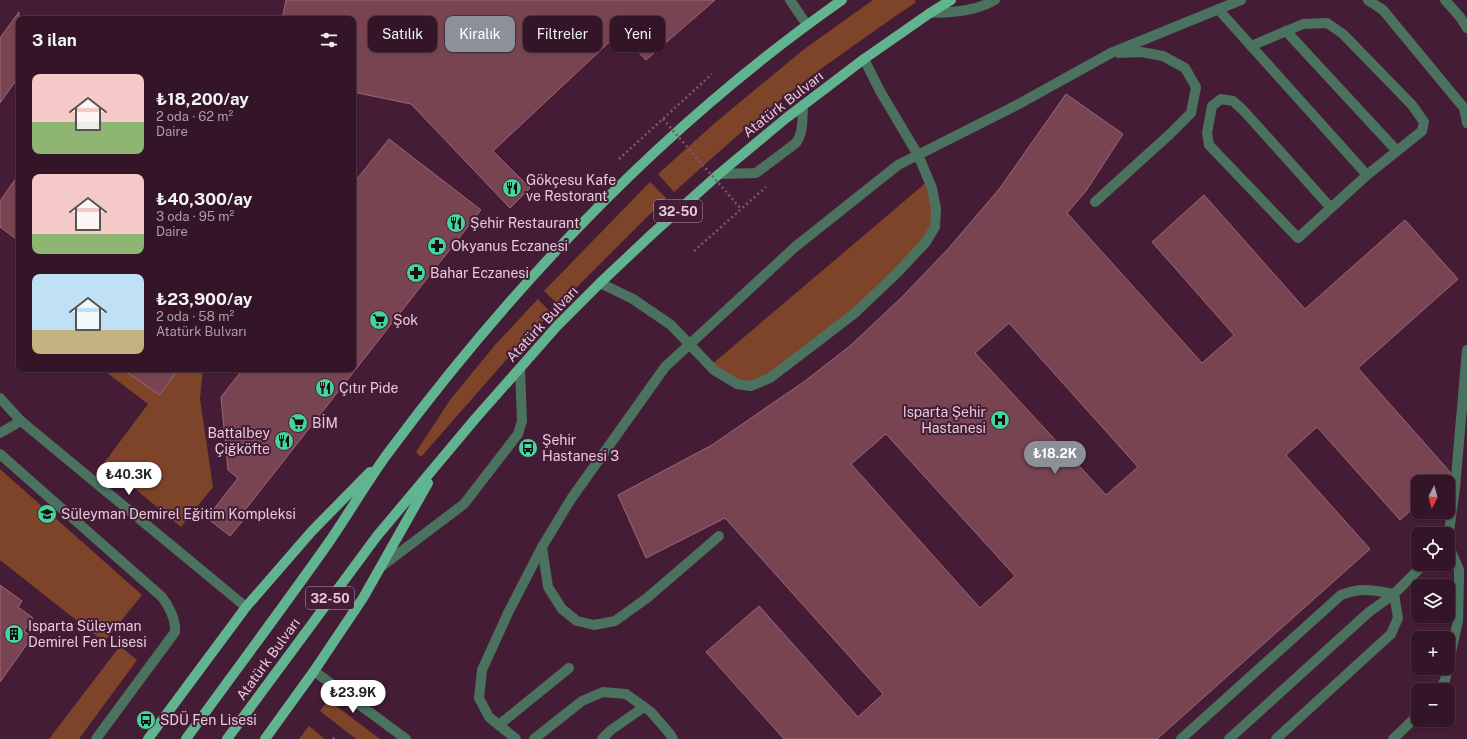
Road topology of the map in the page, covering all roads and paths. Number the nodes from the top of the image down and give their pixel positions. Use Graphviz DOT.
graph roads {
  1 [pos="790,0"];
  2 [pos="842,0"];
  3 [pos="951,0"];
  4 [pos="995,0"];
  5 [pos="1241,0"];
  6 [pos="1368,0"];
  7 [pos="1445,0"];
  8 [pos="1218,9"];
  9 [pos="930,13"];
  10 [pos="807,25"];
  11 [pos="1467,28"];
  12 [pos="1286,31"];
  13 [pos="1252,46"];
  14 [pos="1111,53"];
  15 [pos="864,59"];
  16 [pos="712,74"];
  17 [pos="803,105"];
  18 [pos="663,119"];
  19 [pos="1467,123"];
  20 [pos="1397,151"];
  21 [pos="918,155"];
  22 [pos="619,159"];
  23 [pos="719,174"];
  24 [pos="1367,176"];
  25 [pos="768,185"];
  26 [pos="1095,202"];
  27 [pos="1331,208"];
  28 [pos="741,209"];
  29 [pos="694,251"];
  30 [pos="600,283"];
  31 [pos="689,345"];
  32 [pos="1467,350"];
  33 [pos="520,369"];
  34 [pos="0,398"];
  35 [pos="21,420"];
  36 [pos="0,434"];
  37 [pos="0,454"];
  38 [pos="387,455"];
  39 [pos="440,462"];
  40 [pos="1450,527"];
  41 [pos="720,536"];
  42 [pos="542,547"];
  43 [pos="1455,561"];
  44 [pos="382,566"];
  45 [pos="1417,571"];
  46 [pos="1394,594"];
  47 [pos="246,607"];
  48 [pos="1455,635"];
  49 [pos="569,668"];
  50 [pos="314,671"];
  51 [pos="644,707"];
  52 [pos="1411,722"];
  53 [pos="499,725"];
  54 [pos="335,736"];
  55 [pos="96,739"];
  56 [pos="148,739"];
  57 [pos="186,739"];
  58 [pos="227,739"];
  59 [pos="265,739"];
  60 [pos="333,739"];
  61 [pos="406,739"];
  62 [pos="516,739"];
  63 [pos="534,739"];
  64 [pos="602,739"];
  65 [pos="673,739"];
  66 [pos="1181,739"];
  67 [pos="1229,739"];
  68 [pos="1276,739"];
  69 [pos="1393,739"];
  1 -- 10 [label="street"];
  2 -- 10 [label="main road, Atatürk Bulvarı / 32-50"];
  3 -- 9 [label="main road, Atatürk Bulvarı / 32-50"];
  4 -- 9 [label="street"];
  5 -- 8 [label="street"];
  6 -- 19 [label="street"];
  7 -- 11 [label="street"];
  8 -- 13 [label="street"];
  8 -- 14 [label="street"];
  9 -- 15 [label="main road, Atatürk Bulvarı / 32-50"];
  10 -- 38 [label="main road, Atatürk Bulvarı / 32-50"];
  12 -- 13 [label="street"];
  12 -- 20 [label="street"];
  12 -- 20 [label="street"];
  13 -- 24 [label="street"];
  14 -- 21 [label="street"];
  14 -- 26 [label="street"];
  15 -- 17 [label="main road, Atatürk Bulvarı / 32-50"];
  15 -- 21 [label="street"];
  16 -- 18 [label="path"];
  17 -- 23 [label="main road, Atatürk Bulvarı / 32-50"];
  17 -- 23 [label="street"];
  18 -- 22 [label="path"];
  18 -- 28 [label="path, bridge"];
  20 -- 24 [label="street"];
  21 -- 31 [label="street"];
  21 -- 31 [label="street"];
  23 -- 30 [label="main road, Atatürk Bulvarı / 32-50"];
  24 -- 27 [label="street"];
  25 -- 28 [label="path"];
  27 -- 27 [label="street"];
  28 -- 29 [label="path"];
  30 -- 31 [label="street"];
  30 -- 33 [label="main road, Atatürk Bulvarı / 32-50"];
  31 -- 42 [label="street"];
  32 -- 40 [label="street"];
  33 -- 39 [label="main road, Atatürk Bulvarı / 32-50"];
  33 -- 44 [label="street"];
  34 -- 35 [label="street"];
  35 -- 36 [label="street"];
  35 -- 47 [label="street"];
  37 -- 55 [label="street"];
  38 -- 47 [label="main road"];
  38 -- 57 [label="main road, Atatürk Bulvarı / 32-50"];
  39 -- 44 [label="main road"];
  39 -- 58 [label="main road, Atatürk Bulvarı / 32-50"];
  41 -- 42 [label="street"];
  42 -- 53 [label="street"];
  43 -- 48 [label="street"];
  44 -- 50 [label="main road"];
  45 -- 46 [label="street"];
  46 -- 66 [label="street"];
  46 -- 67 [label="street"];
  46 -- 68 [label="street"];
  47 -- 56 [label="main road"];
  49 -- 53 [label="street"];
  50 -- 59 [label="main road"];
  50 -- 61 [label="street"];
  51 -- 63 [label="street"];
  51 -- 64 [label="street"];
  51 -- 65 [label="street"];
  52 -- 69 [label="street"];
  53 -- 62 [label="street"];
  54 -- 60 [label="path"];
}
